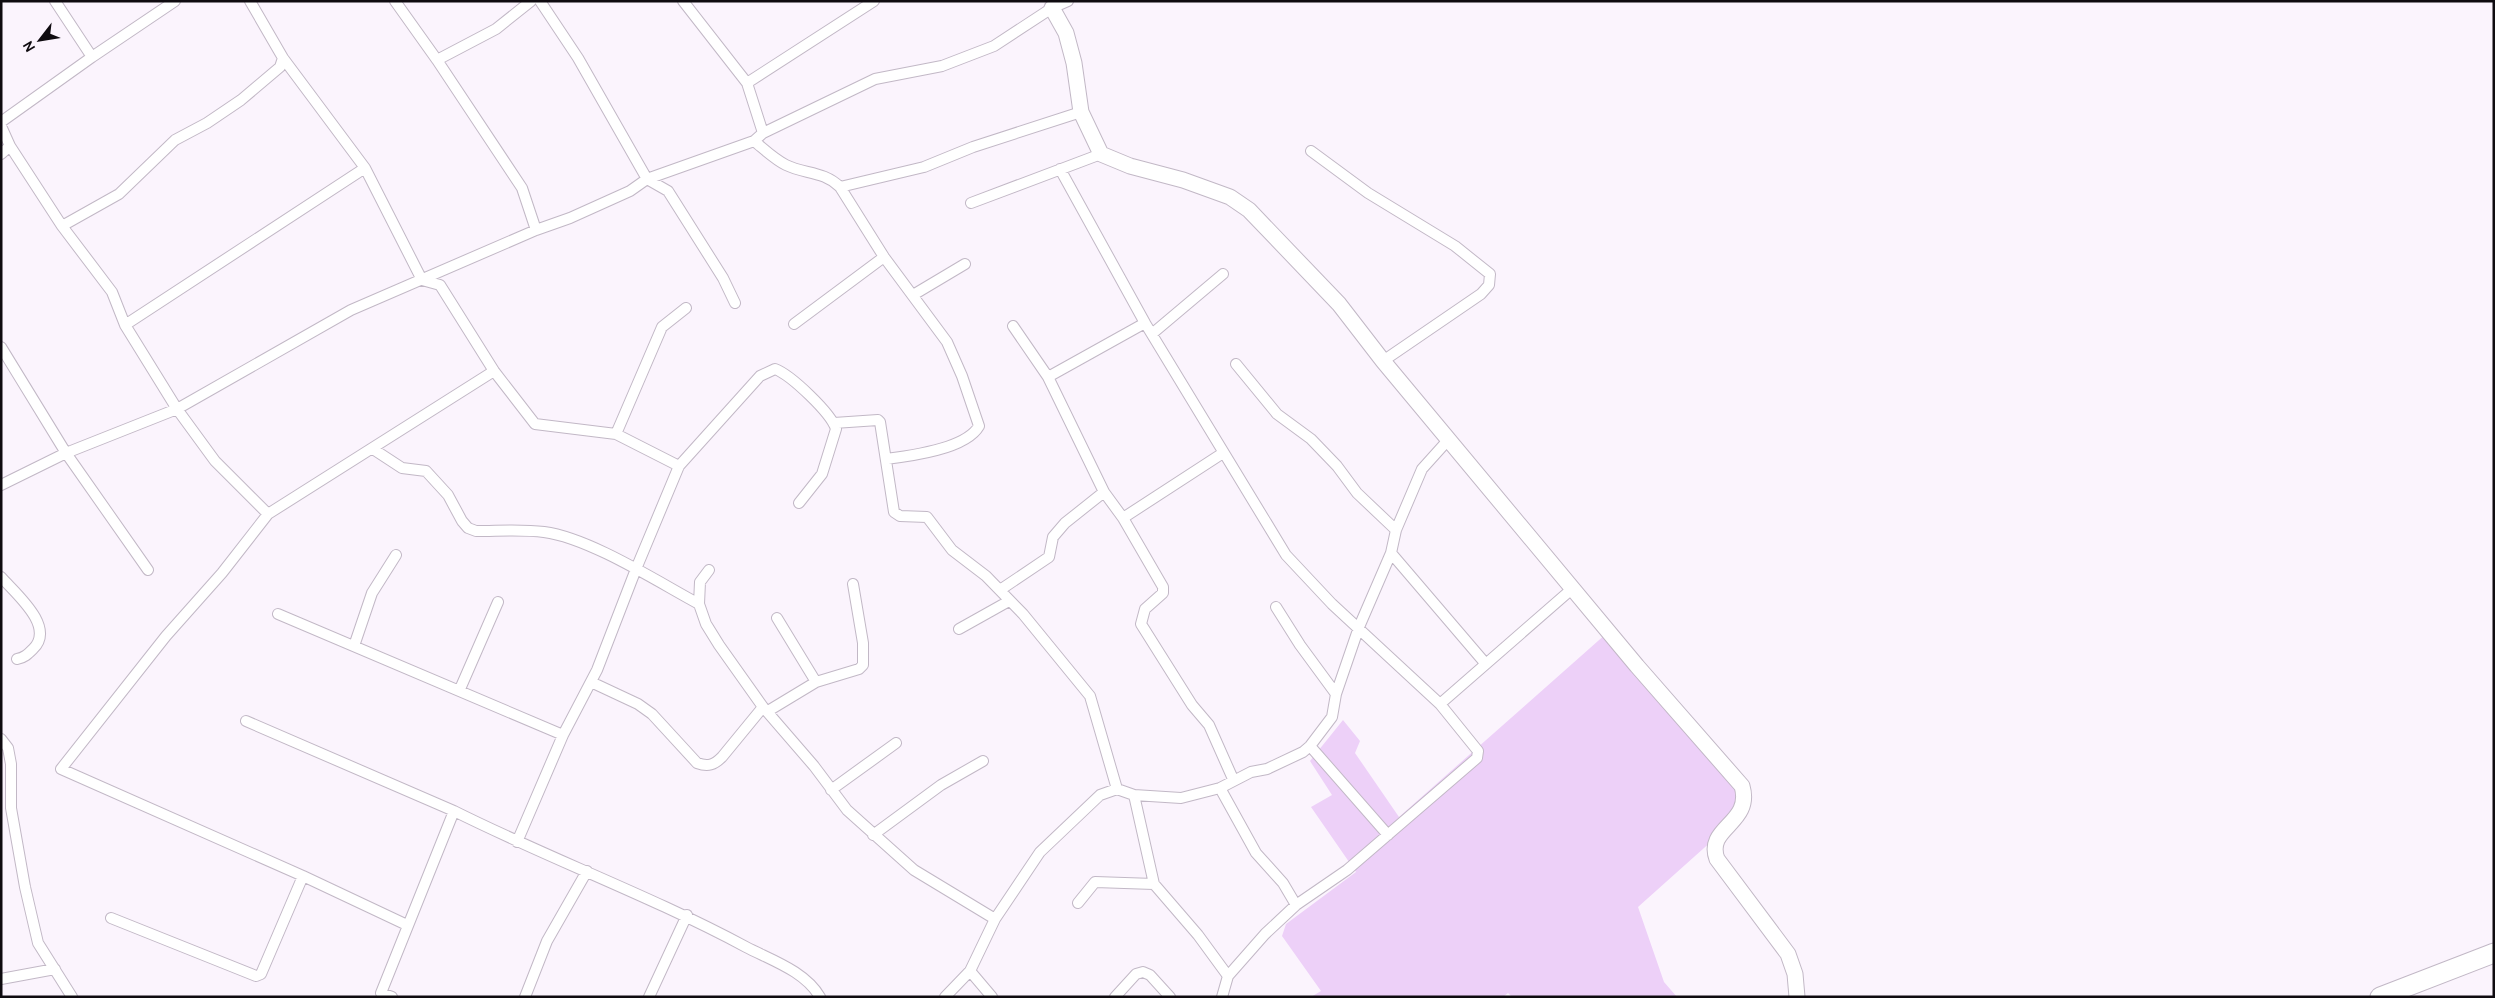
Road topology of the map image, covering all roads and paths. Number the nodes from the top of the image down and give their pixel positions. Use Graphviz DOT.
graph roads {
  1 [pos="55,1"];
  2 [pos="175,1"];
  3 [pos="250,1"];
  4 [pos="395,1"];
  5 [pos="531,1"];
  6 [pos="540,1"];
  7 [pos="683,1"];
  8 [pos="874,1"];
  9 [pos="1062,4"];
  10 [pos="92,56"];
  11 [pos="283,58"];
  12 [pos="437,60"];
  13 [pos="747,83"];
  14 [pos="1081,112"];
  15 [pos="1,122"];
  16 [pos="1,126"];
  17 [pos="763,133"];
  18 [pos="754,141"];
  19 [pos="10,146"];
  20 [pos="1311,151"];
  21 [pos="1,154"];
  22 [pos="1101,154"];
  23 [pos="365,168"];
  24 [pos="1060,169"];
  25 [pos="648,179"];
  26 [pos="840,188"];
  27 [pos="971,204"];
  28 [pos="62,226"];
  29 [pos="536,230"];
  30 [pos="884,257"];
  31 [pos="964,264"];
  32 [pos="1223,274"];
  33 [pos="422,280"];
  34 [pos="913,295"];
  35 [pos="734,303"];
  36 [pos="686,308"];
  37 [pos="1145,323"];
  38 [pos="794,324"];
  39 [pos="125,325"];
  40 [pos="1013,326"];
  41 [pos="1153,334"];
  42 [pos="1,347"];
  43 [pos="1383,361"];
  44 [pos="1236,364"];
  45 [pos="494,371"];
  46 [pos="1048,377"];
  47 [pos="177,409"];
  48 [pos="834,423"];
  49 [pos="616,434"];
  50 [pos="1449,440"];
  51 [pos="373,449"];
  52 [pos="66,453"];
  53 [pos="1223,454"];
  54 [pos="886,459"];
  55 [pos="679,466"];
  56 [pos="1,485"];
  57 [pos="1104,492"];
  58 [pos="799,503"];
  59 [pos="268,514"];
  60 [pos="1123,518"];
  61 [pos="1396,530"];
  62 [pos="1391,553"];
  63 [pos="396,555"];
  64 [pos="148,570"];
  65 [pos="636,570"];
  66 [pos="709,570"];
  67 [pos="1,577"];
  68 [pos="852,584"];
  69 [pos="1573,588"];
  70 [pos="1000,590"];
  71 [pos="1009,600"];
  72 [pos="498,602"];
  73 [pos="699,604"];
  74 [pos="1276,607"];
  75 [pos="278,614"];
  76 [pos="777,618"];
  77 [pos="1359,627"];
  78 [pos="959,629"];
  79 [pos="354,646"];
  80 [pos="17,659"];
  81 [pos="1485,663"];
  82 [pos="591,682"];
  83 [pos="816,682"];
  84 [pos="460,689"];
  85 [pos="1336,694"];
  86 [pos="1440,704"];
  87 [pos="766,709"];
  88 [pos="246,721"];
  89 [pos="563,735"];
  90 [pos="1,739"];
  91 [pos="896,743"];
  92 [pos="1310,746"];
  93 [pos="983,761"];
  94 [pos="1233,779"];
  95 [pos="1220,788"];
  96 [pos="1117,789"];
  97 [pos="831,790"];
  98 [pos="1134,795"];
  99 [pos="454,811"];
  100 [pos="873,835"];
  101 [pos="1388,836"];
  102 [pos="517,842"];
  103 [pos="587,871"];
  104 [pos="303,876"];
  105 [pos="1154,884"];
  106 [pos="1078,903"];
  107 [pos="1296,905"];
  108 [pos="687,915"];
  109 [pos="111,918"];
  110 [pos="995,919"];
  111 [pos="407,925"];
  112 [pos="2494,953"];
  113 [pos="55,969"];
  114 [pos="970,971"];
  115 [pos="1228,976"];
  116 [pos="1,979"];
  117 [pos="72,997"];
  118 [pos="392,997"];
  119 [pos="525,997"];
  120 [pos="649,997"];
  121 [pos="820,997"];
  122 [pos="945,997"];
  123 [pos="992,997"];
  124 [pos="1115,997"];
  125 [pos="1170,997"];
  126 [pos="1222,997"];
  127 [pos="1798,997"];
  128 [pos="2380,997"];
  1 -- 10 [label="street"];
  2 -- 10 [label="street"];
  3 -- 11 [label="street"];
  4 -- 12 [label="street"];
  5 -- 12 [label="street"];
  6 -- 25 [label="street"];
  7 -- 13 [label="street"];
  8 -- 13 [label="street"];
  9 -- 14 [label="street"];
  9 -- 17 [label="street"];
  10 -- 15 [label="street"];
  11 -- 23 [label="street"];
  11 -- 28 [label="street"];
  12 -- 29 [label="street"];
  13 -- 17 [label="street"];
  14 -- 22 [label="street"];
  14 -- 26 [label="street"];
  16 -- 19 [label="street"];
  17 -- 18 [label="street"];
  18 -- 25 [label="street"];
  18 -- 26 [label="street"];
  19 -- 21 [label="street"];
  19 -- 28 [label="street"];
  20 -- 43 [label="street"];
  22 -- 24 [label="street"];
  22 -- 43 [label="street"];
  23 -- 33 [label="street"];
  23 -- 39 [label="street"];
  24 -- 27 [label="street"];
  24 -- 37 [label="street"];
  25 -- 29 [label="street"];
  25 -- 35 [label="street"];
  26 -- 30 [label="street"];
  28 -- 39 [label="street"];
  29 -- 33 [label="street"];
  30 -- 34 [label="street"];
  30 -- 38 [label="street"];
  31 -- 34 [label="street"];
  32 -- 41 [label="street"];
  33 -- 45 [label="street"];
  33 -- 47 [label="street"];
  34 -- 54 [label="street"];
  36 -- 49 [label="street"];
  37 -- 41 [label="street"];
  37 -- 46 [label="street"];
  39 -- 47 [label="street"];
  40 -- 46 [label="street"];
  41 -- 53 [label="street"];
  42 -- 52 [label="street"];
  43 -- 50 [label="street"];
  44 -- 61 [label="street"];
  45 -- 49 [label="street"];
  45 -- 51 [label="street"];
  46 -- 57 [label="street"];
  47 -- 52 [label="street"];
  47 -- 59 [label="street"];
  48 -- 54 [label="street"];
  48 -- 55 [label="street"];
  48 -- 58 [label="street"];
  49 -- 55 [label="street"];
  50 -- 61 [label="street"];
  50 -- 69 [label="street"];
  51 -- 59 [label="street"];
  51 -- 65 [label="street"];
  52 -- 56 [label="street"];
  52 -- 64 [label="street"];
  53 -- 60 [label="street"];
  53 -- 77 [label="street"];
  54 -- 70 [label="street"];
  55 -- 65 [label="street"];
  57 -- 60 [label="street"];
  57 -- 70 [label="street"];
  59 -- 104 [label="street"];
  60 -- 94 [label="street"];
  61 -- 62 [label="street"];
  62 -- 77 [label="street"];
  62 -- 81 [label="street"];
  63 -- 79 [label="street"];
  65 -- 73 [label="street"];
  65 -- 82 [label="street"];
  66 -- 73 [label="street"];
  67 -- 80 [label="street"];
  68 -- 83 [label="street"];
  69 -- 81 [label="street"];
  69 -- 127 [label="street"];
  70 -- 71 [label="street"];
  71 -- 78 [label="street"];
  71 -- 96 [label="street"];
  72 -- 84 [label="street"];
  73 -- 87 [label="street"];
  74 -- 85 [label="street"];
  75 -- 79 [label="street"];
  76 -- 83 [label="street"];
  77 -- 85 [label="street"];
  77 -- 86 [label="street"];
  79 -- 84 [label="street"];
  81 -- 86 [label="street"];
  82 -- 87 [label="street"];
  82 -- 89 [label="street"];
  83 -- 87 [label="street"];
  84 -- 89 [label="street"];
  85 -- 92 [label="street"];
  86 -- 101 [label="street"];
  87 -- 97 [label="street"];
  88 -- 99 [label="street"];
  89 -- 102 [label="street"];
  90 -- 113 [label="street"];
  91 -- 97 [label="street"];
  92 -- 94 [label="street"];
  92 -- 101 [label="street"];
  93 -- 100 [label="street"];
  94 -- 95 [label="street"];
  95 -- 98 [label="street"];
  95 -- 107 [label="street"];
  96 -- 98 [label="street"];
  96 -- 110 [label="street"];
  97 -- 100 [label="street"];
  98 -- 105 [label="street"];
  99 -- 102 [label="street"];
  99 -- 111 [label="street"];
  100 -- 110 [label="street"];
  101 -- 107 [label="street"];
  102 -- 103 [label="street"];
  103 -- 108 [label="street"];
  103 -- 119 [label="street"];
  104 -- 109 [label="street"];
  104 -- 111 [label="street"];
  105 -- 106 [label="street"];
  105 -- 115 [label="street"];
  107 -- 115 [label="street"];
  108 -- 120 [label="street"];
  108 -- 121 [label="street"];
  110 -- 114 [label="street"];
  111 -- 118 [label="street"];
  112 -- 128 [label="highway"];
  113 -- 116 [label="street"];
  113 -- 117 [label="street"];
  114 -- 122 [label="street"];
  114 -- 123 [label="street"];
  115 -- 126 [label="street"];
  124 -- 125 [label="street"];
}
